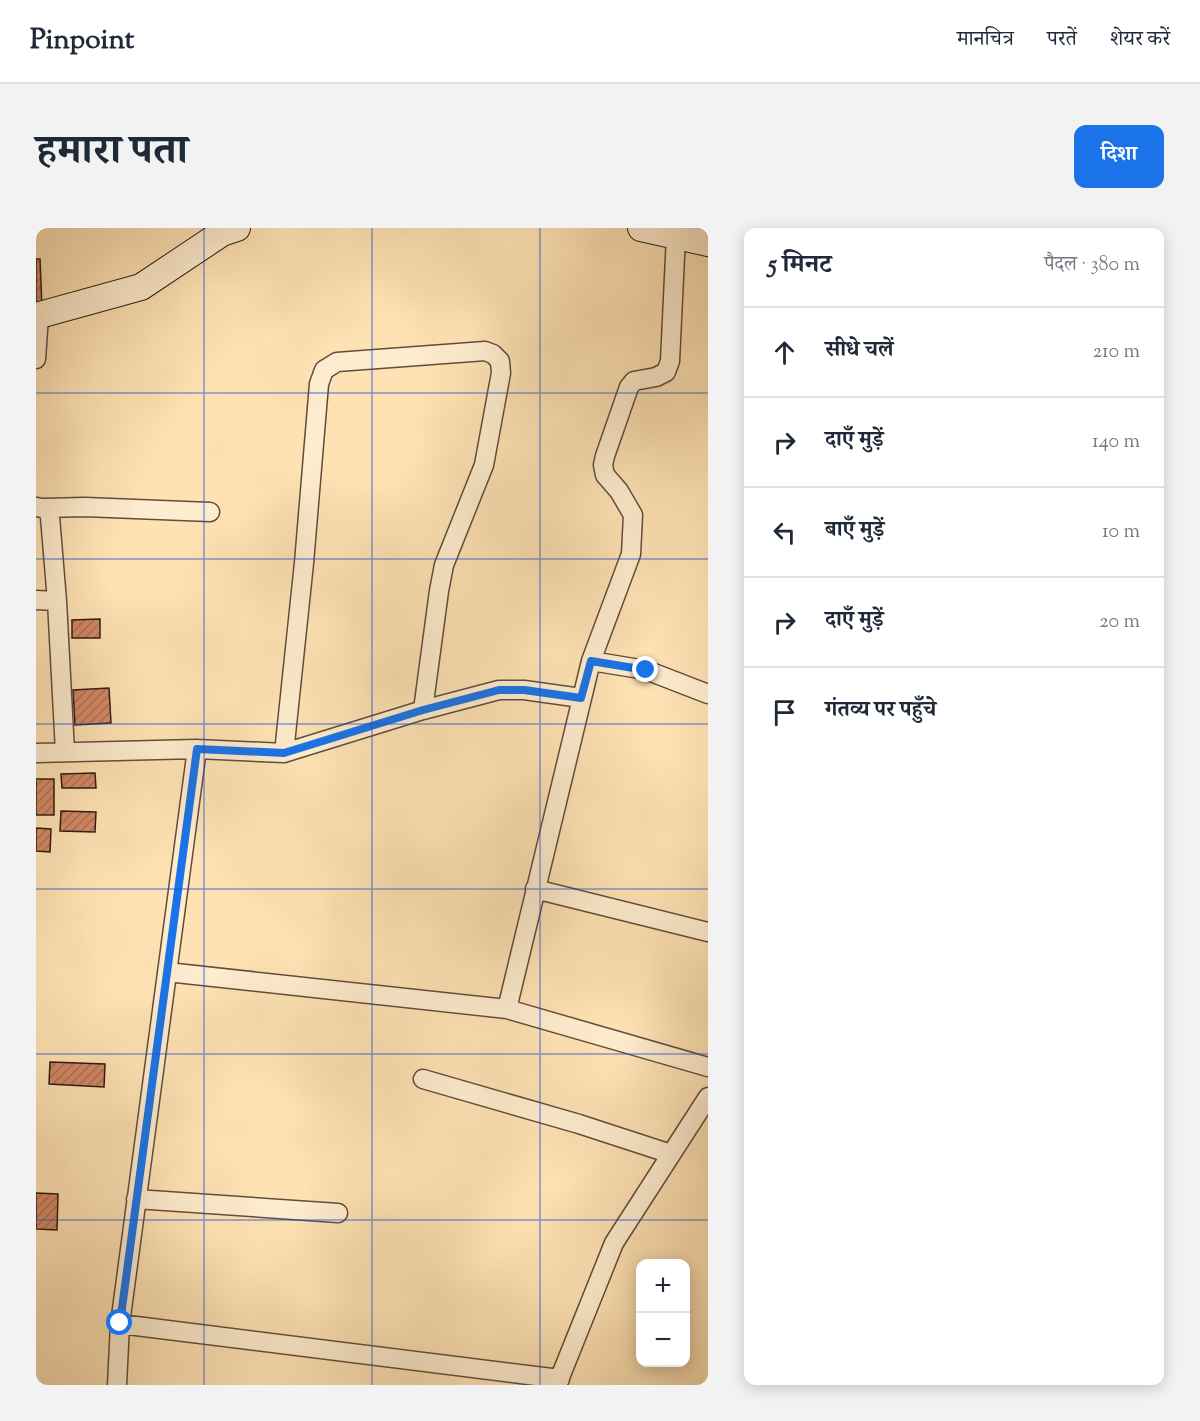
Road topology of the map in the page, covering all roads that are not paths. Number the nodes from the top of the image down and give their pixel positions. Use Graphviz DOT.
graph roads {
  1 [pos="641,228"];
  2 [pos="227,230"];
  3 [pos="676,236"];
  4 [pos="708,243"];
  5 [pos="38,316"];
  6 [pos="36,359"];
  7 [pos="40,507"];
  8 [pos="210,512"];
  9 [pos="36,600"];
  10 [pos="57,601"];
  11 [pos="591,661"];
  12 [pos="708,694"];
  13 [pos="581,698"];
  14 [pos="423,710"];
  15 [pos="197,749"];
  16 [pos="65,752"];
  17 [pos="36,753"];
  18 [pos="284,753"];
  19 [pos="535,889"];
  20 [pos="708,932"];
  21 [pos="167,972"];
  22 [pos="507,1009"];
  23 [pos="708,1067"];
  24 [pos="423,1079"];
  25 [pos="708,1097"];
  26 [pos="671,1154"];
  27 [pos="136,1199"];
  28 [pos="339,1213"];
  29 [pos="120,1323"];
  30 [pos="559,1382"];
  31 [pos="117,1385"];
  1 -- 3 [label="street"];
  2 -- 5 [label="street"];
  3 -- 4 [label="street"];
  3 -- 11 [label="street"];
  5 -- 6 [label="street"];
  7 -- 8 [label="street"];
  7 -- 10 [label="street"];
  9 -- 10 [label="street"];
  10 -- 16 [label="street"];
  11 -- 12 [label="street"];
  11 -- 13 [label="street"];
  13 -- 14 [label="street"];
  13 -- 19 [label="street"];
  14 -- 18 [label="street"];
  14 -- 18 [label="street"];
  15 -- 16 [label="street"];
  15 -- 18 [label="street"];
  15 -- 21 [label="street"];
  16 -- 17 [label="street"];
  19 -- 20 [label="street"];
  19 -- 22 [label="street"];
  21 -- 22 [label="street"];
  21 -- 27 [label="street"];
  22 -- 23 [label="street"];
  24 -- 26 [label="street"];
  25 -- 26 [label="street"];
  26 -- 30 [label="street"];
  27 -- 28 [label="street"];
  27 -- 29 [label="street"];
  29 -- 30 [label="street"];
  29 -- 31 [label="street"];
}
